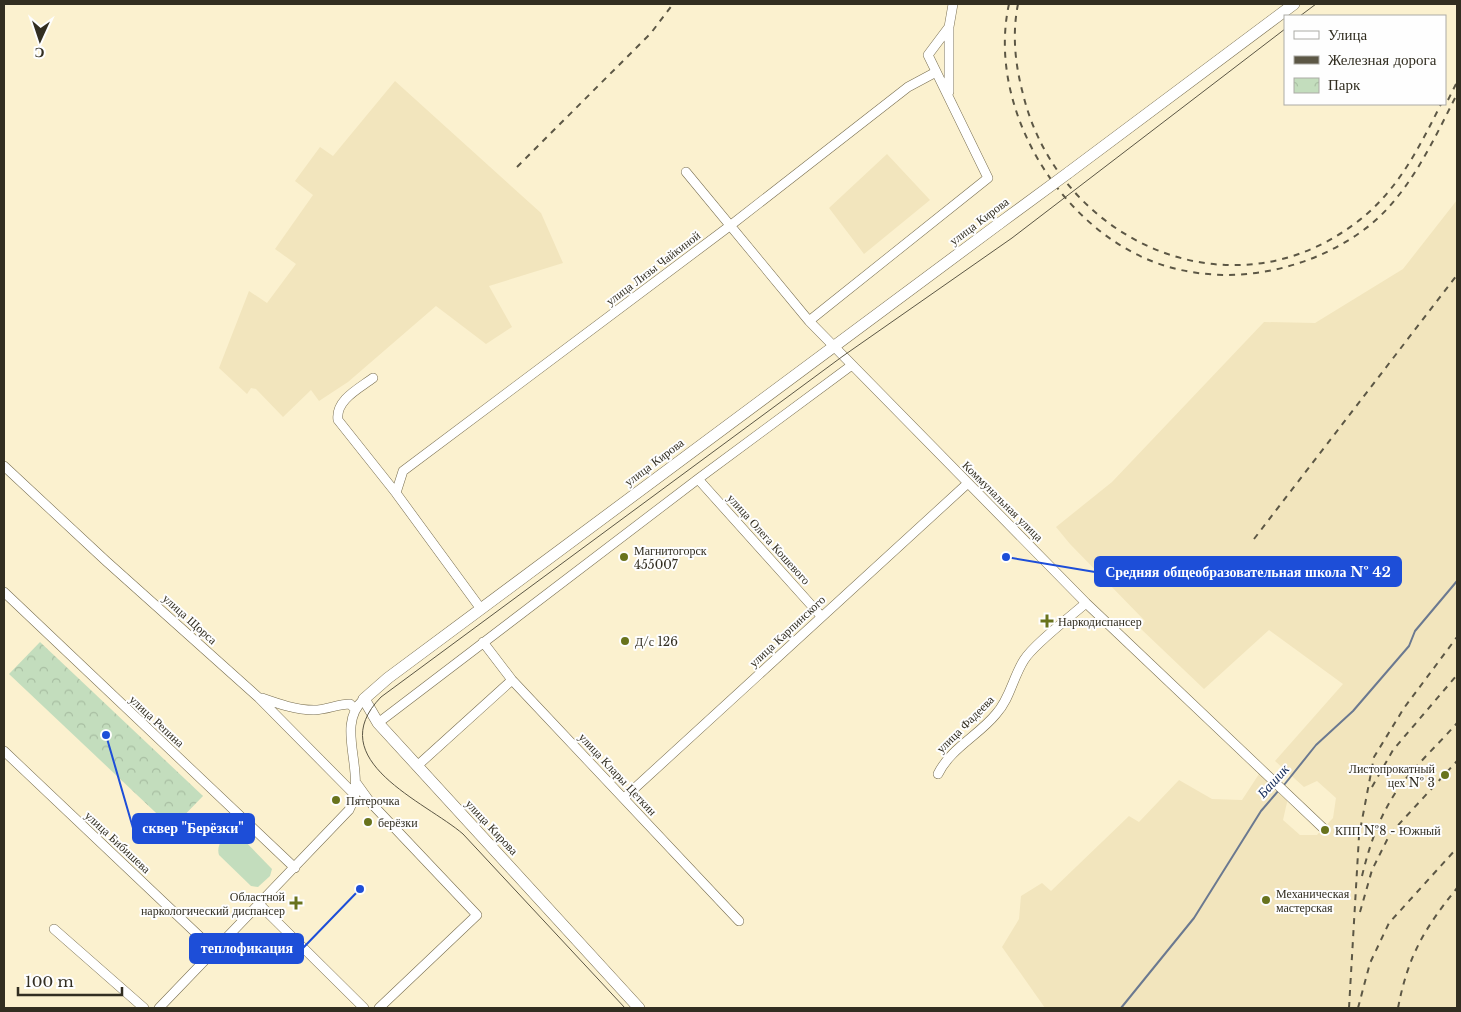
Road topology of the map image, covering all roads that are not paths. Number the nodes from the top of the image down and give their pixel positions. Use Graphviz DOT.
graph roads {
  1 [pos="953,4"];
  2 [pos="1294,4"];
  3 [pos="949,27"];
  4 [pos="936,72"];
  5 [pos="949,96"];
  6 [pos="686,172"];
  7 [pos="731,225"];
  8 [pos="809,321"];
  9 [pos="834,346"];
  10 [pos="852,365"];
  11 [pos="373,378"];
  12 [pos="4,466"];
  13 [pos="698,479"];
  14 [pos="968,483"];
  15 [pos="396,492"];
  16 [pos="4,592"];
  17 [pos="1086,603"];
  18 [pos="481,609"];
  19 [pos="821,616"];
  20 [pos="483,642"];
  21 [pos="512,680"];
  22 [pos="260,698"];
  23 [pos="364,699"];
  24 [pos="354,708"];
  25 [pos="378,723"];
  26 [pos="4,751"];
  27 [pos="417,766"];
  28 [pos="938,774"];
  29 [pos="357,784"];
  30 [pos="355,795"];
  31 [pos="624,798"];
  32 [pos="1323,828"];
  33 [pos="295,868"];
  34 [pos="260,905"];
  35 [pos="739,920"];
  36 [pos="54,929"];
  37 [pos="215,951"];
  38 [pos="144,1008"];
  39 [pos="159,1008"];
  40 [pos="364,1008"];
  41 [pos="379,1008"];
  42 [pos="639,1008"];
  1 -- 3 [label="street"];
  2 -- 9 [label="main road, улица Кирова, bridge"];
  3 -- 4 [label="street"];
  3 -- 5 [label="street"];
  4 -- 5 [label="street"];
  4 -- 7 [label="street, улица Лизы Чайкиной"];
  5 -- 8 [label="street"];
  6 -- 7 [label="street, Коммунальная улица"];
  7 -- 8 [label="street, Коммунальная улица"];
  7 -- 15 [label="street, улица Лизы Чайкиной"];
  8 -- 9 [label="street, Коммунальная улица"];
  9 -- 10 [label="street, Коммунальная улица"];
  9 -- 18 [label="main road, улица Кирова"];
  10 -- 13 [label="street"];
  10 -- 14 [label="street, Коммунальная улица"];
  11 -- 15 [label="street"];
  12 -- 22 [label="street, улица Щорса"];
  13 -- 19 [label="street, улица Олега Кошевого"];
  13 -- 20 [label="street"];
  14 -- 17 [label="street, Коммунальная улица"];
  14 -- 19 [label="street, улица Карпинского"];
  15 -- 18 [label="street"];
  16 -- 33 [label="street, улица Репина"];
  17 -- 28 [label="street, улица Фадеева"];
  17 -- 32 [label="street, Коммунальная улица"];
  18 -- 23 [label="main road, улица Кирова"];
  19 -- 31 [label="street, улица Карпинского"];
  20 -- 21 [label="street, улица Клары Цеткин"];
  20 -- 25 [label="street"];
  21 -- 27 [label="street"];
  21 -- 31 [label="street, улица Клары Цеткин"];
  22 -- 24 [label="street"];
  22 -- 30 [label="street, улица Щорса"];
  23 -- 24 [label="street"];
  23 -- 25 [label="main road, улица Кирова"];
  24 -- 29 [label="street"];
  25 -- 27 [label="main road, улица Кирова"];
  26 -- 37 [label="street, улица Бибишева"];
  27 -- 42 [label="main road, улица Кирова"];
  29 -- 30 [label="street"];
  29 -- 41 [label="street"];
  30 -- 33 [label="street"];
  31 -- 35 [label="street, улица Клары Цеткин"];
  33 -- 34 [label="street"];
  34 -- 37 [label="street"];
  34 -- 40 [label="street"];
  36 -- 38 [label="street"];
  37 -- 39 [label="street"];
}
